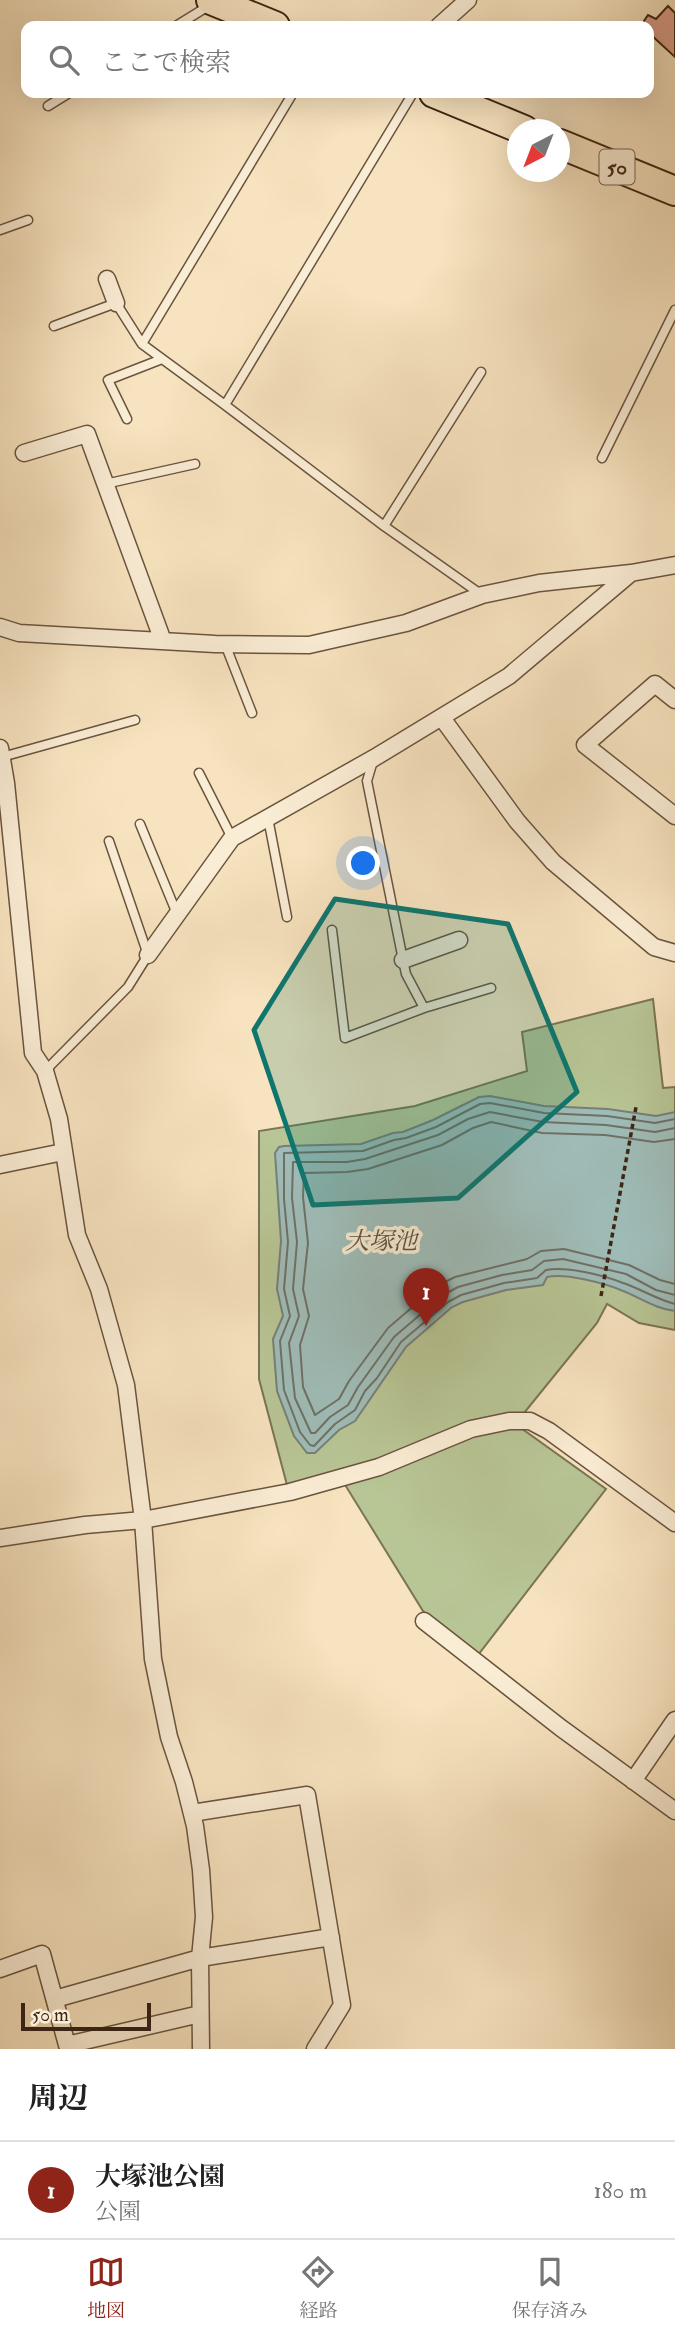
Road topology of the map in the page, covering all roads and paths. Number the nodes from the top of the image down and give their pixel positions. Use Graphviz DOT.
graph roads {
  1 [pos="468,0"];
  2 [pos="213,1"];
  3 [pos="183,21"];
  4 [pos="263,21"];
  5 [pos="445,21"];
  6 [pos="61,98"];
  7 [pos="290,98"];
  8 [pos="410,98"];
  9 [pos="446,98"];
  10 [pos="48,106"];
  11 [pos="507,123"];
  12 [pos="570,148"];
  13 [pos="675,191"];
  14 [pos="28,220"];
  15 [pos="0,230"];
  16 [pos="107,279"];
  17 [pos="117,303"];
  18 [pos="675,310"];
  19 [pos="54,326"];
  20 [pos="142,344"];
  21 [pos="162,359"];
  22 [pos="481,372"];
  23 [pos="226,405"];
  24 [pos="127,419"];
  25 [pos="24,453"];
  26 [pos="602,458"];
  27 [pos="195,464"];
  28 [pos="105,484"];
  29 [pos="384,526"];
  30 [pos="675,565"];
  31 [pos="631,573"];
  32 [pos="482,595"];
  33 [pos="0,627"];
  34 [pos="163,641"];
  35 [pos="225,644"];
  36 [pos="675,700"];
  37 [pos="253,713"];
  38 [pos="442,718"];
  39 [pos="135,720"];
  40 [pos="1,752"];
  41 [pos="373,758"];
  42 [pos="199,773"];
  43 [pos="675,816"];
  44 [pos="268,818"];
  45 [pos="140,824"];
  46 [pos="232,838"];
  47 [pos="109,841"];
  48 [pos="177,914"];
  49 [pos="287,917"];
  50 [pos="332,930"];
  51 [pos="459,940"];
  52 [pos="675,953"];
  53 [pos="148,955"];
  54 [pos="403,960"];
  55 [pos="491,988"];
  56 [pos="424,1008"];
  57 [pos="45,1071"];
  58 [pos="636,1107"];
  59 [pos="63,1152"];
  60 [pos="0,1165"];
  61 [pos="601,1296"];
  62 [pos="142,1520"];
  63 [pos="675,1523"];
  64 [pos="0,1538"];
  65 [pos="424,1621"];
  66 [pos="675,1720"];
  67 [pos="632,1781"];
  68 [pos="675,1811"];
  69 [pos="192,1813"];
  70 [pos="331,1937"];
  71 [pos="200,1958"];
  72 [pos="0,1969"];
  73 [pos="55,1999"];
  74 [pos="200,2014"];
  75 [pos="201,2049"];
  76 [pos="315,2049"];
  1 -- 5 [label="street"];
  2 -- 3 [label="lane"];
  2 -- 4 [label="highway"];
  6 -- 10 [label="lane"];
  7 -- 20 [label="lane"];
  8 -- 23 [label="lane"];
  9 -- 11 [label="highway"];
  12 -- 13 [label="highway, 50"];
  14 -- 15 [label="lane"];
  16 -- 17 [label="street"];
  17 -- 19 [label="lane"];
  17 -- 20 [label="lane"];
  18 -- 26 [label="lane"];
  20 -- 21 [label="lane"];
  21 -- 23 [label="lane"];
  21 -- 24 [label="lane"];
  22 -- 29 [label="lane"];
  23 -- 29 [label="lane"];
  25 -- 28 [label="street"];
  27 -- 28 [label="lane"];
  28 -- 34 [label="street"];
  29 -- 32 [label="lane"];
  30 -- 31 [label="street"];
  31 -- 32 [label="street"];
  31 -- 38 [label="street"];
  32 -- 35 [label="street"];
  33 -- 34 [label="street"];
  34 -- 35 [label="street"];
  35 -- 37 [label="lane"];
  36 -- 43 [label="street"];
  38 -- 41 [label="street"];
  38 -- 52 [label="street"];
  39 -- 40 [label="lane"];
  40 -- 57 [label="street"];
  41 -- 44 [label="street"];
  41 -- 54 [label="lane"];
  42 -- 46 [label="lane"];
  44 -- 46 [label="street"];
  44 -- 49 [label="lane"];
  45 -- 48 [label="lane"];
  46 -- 48 [label="street"];
  47 -- 53 [label="lane"];
  48 -- 53 [label="street"];
  50 -- 56 [label="lane"];
  51 -- 54 [label="street"];
  53 -- 57 [label="lane"];
  54 -- 56 [label="lane"];
  55 -- 56 [label="lane"];
  57 -- 59 [label="street"];
  58 -- 61 [label="path"];
  59 -- 60 [label="street"];
  59 -- 62 [label="street"];
  62 -- 63 [label="street"];
  62 -- 64 [label="street"];
  62 -- 69 [label="street"];
  65 -- 67 [label="street"];
  66 -- 67 [label="street"];
  67 -- 68 [label="street"];
  69 -- 70 [label="street"];
  69 -- 71 [label="street"];
  70 -- 71 [label="street"];
  70 -- 76 [label="street"];
  71 -- 73 [label="street"];
  71 -- 74 [label="street"];
  72 -- 73 [label="street"];
  73 -- 74 [label="street"];
  74 -- 75 [label="street"];
}
